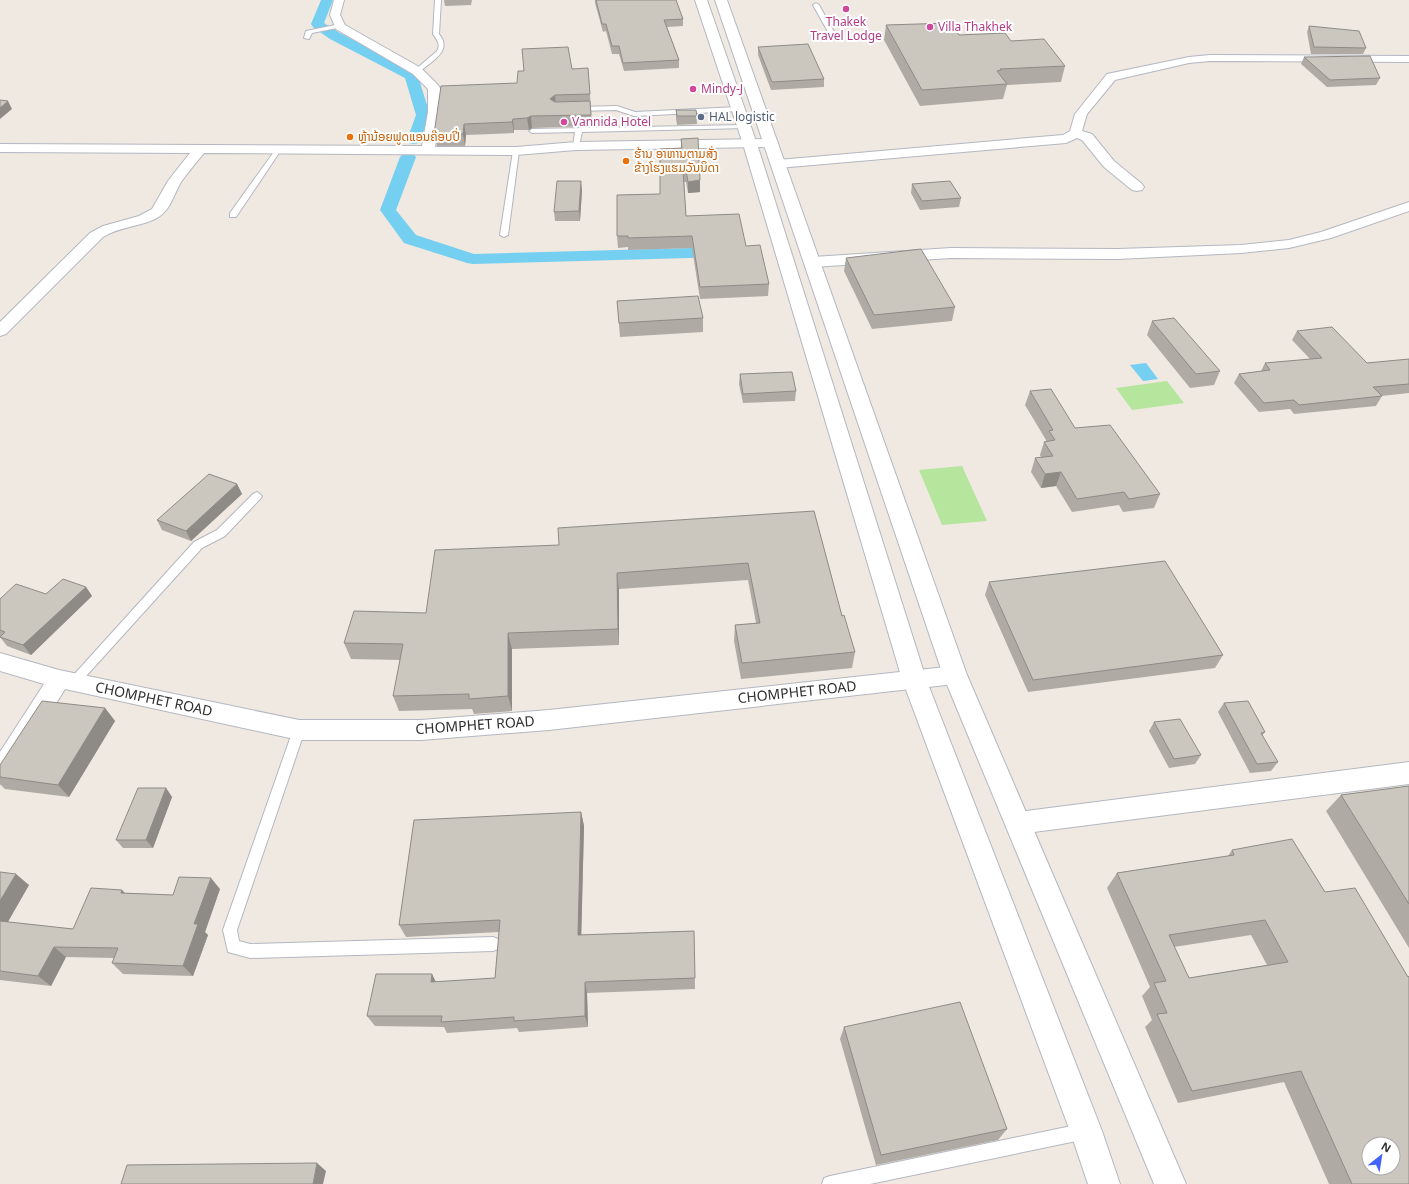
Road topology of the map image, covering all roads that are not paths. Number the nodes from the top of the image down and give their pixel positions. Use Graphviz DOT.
graph roads {
  1 [pos="339,0"];
  2 [pos="438,0"];
  3 [pos="701,0"];
  4 [pos="721,0"];
  5 [pos="816,5"];
  6 [pos="340,26"];
  7 [pos="307,38"];
  8 [pos="835,39"];
  9 [pos="1409,59"];
  10 [pos="416,71"];
  11 [pos="570,109"];
  12 [pos="579,130"];
  13 [pos="532,131"];
  14 [pos="750,131"];
  15 [pos="1075,133"];
  16 [pos="576,146"];
  17 [pos="0,148"];
  18 [pos="200,148"];
  19 [pos="278,150"];
  20 [pos="428,151"];
  21 [pos="516,151"];
  22 [pos="778,164"];
  23 [pos="1137,187"];
  24 [pos="1409,206"];
  25 [pos="233,215"];
  26 [pos="504,235"];
  27 [pos="813,262"];
  28 [pos="0,331"];
  29 [pos="257,496"];
  30 [pos="0,662"];
  31 [pos="955,675"];
  32 [pos="914,679"];
  33 [pos="66,681"];
  34 [pos="299,730"];
  35 [pos="0,773"];
  36 [pos="1409,773"];
  37 [pos="1018,823"];
  38 [pos="493,944"];
  39 [pos="1086,1131"];
  40 [pos="830,1184"];
  41 [pos="1104,1184"];
  42 [pos="1170,1184"];
  1 -- 6 [label="street"];
  2 -- 10 [label="lane"];
  3 -- 14 [label="main road"];
  4 -- 14 [label="main road"];
  5 -- 8 [label="lane"];
  6 -- 7 [label="lane"];
  6 -- 10 [label="street"];
  9 -- 15 [label="street"];
  10 -- 20 [label="street"];
  11 -- 14 [label="lane"];
  12 -- 13 [label="lane"];
  12 -- 14 [label="lane"];
  12 -- 16 [label="lane"];
  14 -- 16 [label="street"];
  14 -- 22 [label="main road"];
  14 -- 32 [label="main road"];
  15 -- 22 [label="street"];
  15 -- 23 [label="street"];
  16 -- 21 [label="street"];
  17 -- 18 [label="street"];
  18 -- 19 [label="street"];
  18 -- 28 [label="street"];
  19 -- 20 [label="street"];
  19 -- 25 [label="lane"];
  20 -- 21 [label="street"];
  21 -- 26 [label="lane"];
  22 -- 27 [label="main road"];
  24 -- 27 [label="street"];
  27 -- 31 [label="main road"];
  29 -- 33 [label="lane"];
  30 -- 33 [label="street, CHOMPHET ROAD"];
  31 -- 32 [label="street, CHOMPHET ROAD"];
  31 -- 37 [label="main road"];
  32 -- 34 [label="street, CHOMPHET ROAD"];
  32 -- 39 [label="main road"];
  33 -- 34 [label="street, CHOMPHET ROAD"];
  33 -- 35 [label="street"];
  34 -- 38 [label="lane"];
  36 -- 37 [label="street"];
  37 -- 42 [label="main road"];
  39 -- 40 [label="lane"];
  39 -- 41 [label="main road"];
}
